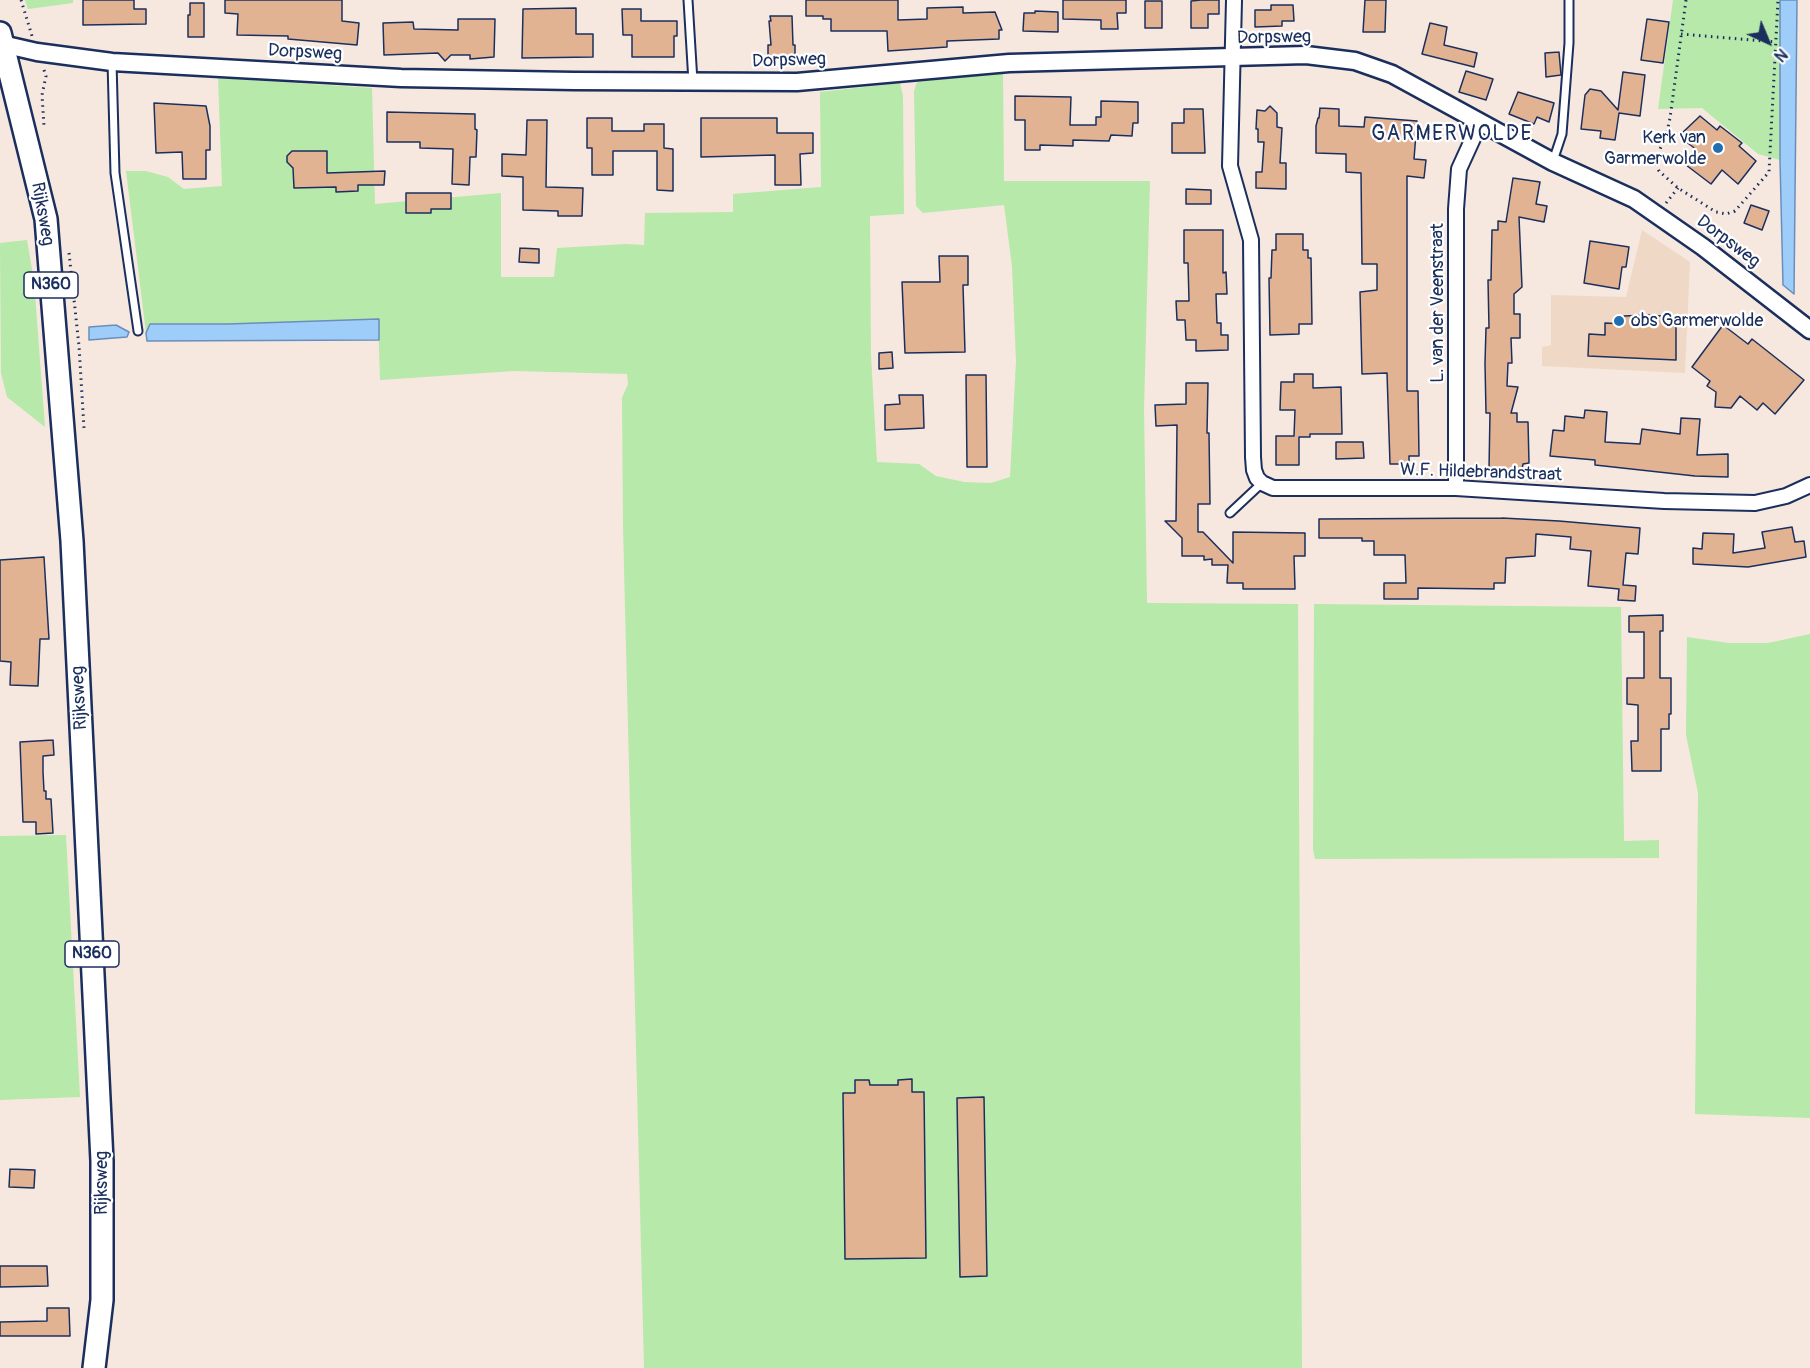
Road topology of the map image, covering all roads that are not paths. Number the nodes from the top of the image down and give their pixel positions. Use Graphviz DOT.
graph roads {
  1 [pos="688,0"];
  2 [pos="1234,0"];
  3 [pos="1569,0"];
  4 [pos="1,40"];
  5 [pos="1234,58"];
  6 [pos="112,62"];
  7 [pos="693,82"];
  8 [pos="1480,123"];
  9 [pos="1553,162"];
  10 [pos="1810,330"];
  11 [pos="138,331"];
  12 [pos="1262,483"];
  13 [pos="1810,484"];
  14 [pos="1456,488"];
  15 [pos="1230,513"];
  16 [pos="94,1368"];
  1 -- 7 [label="lane"];
  2 -- 5 [label="street"];
  3 -- 9 [label="lane"];
  4 -- 6 [label="street, Dorpsweg"];
  4 -- 16 [label="main road, Rijksweg / N360"];
  5 -- 7 [label="street, Dorpsweg"];
  5 -- 8 [label="street, Dorpsweg"];
  5 -- 12 [label="street"];
  6 -- 7 [label="street, Dorpsweg"];
  6 -- 11 [label="lane"];
  8 -- 9 [label="street, Dorpsweg"];
  8 -- 14 [label="street, L. van der Veenstraat"];
  9 -- 10 [label="street, Dorpsweg"];
  12 -- 14 [label="street, W.F. Hildebrandstraat"];
  12 -- 15 [label="lane"];
  13 -- 14 [label="street, W.F. Hildebrandstraat"];
}
